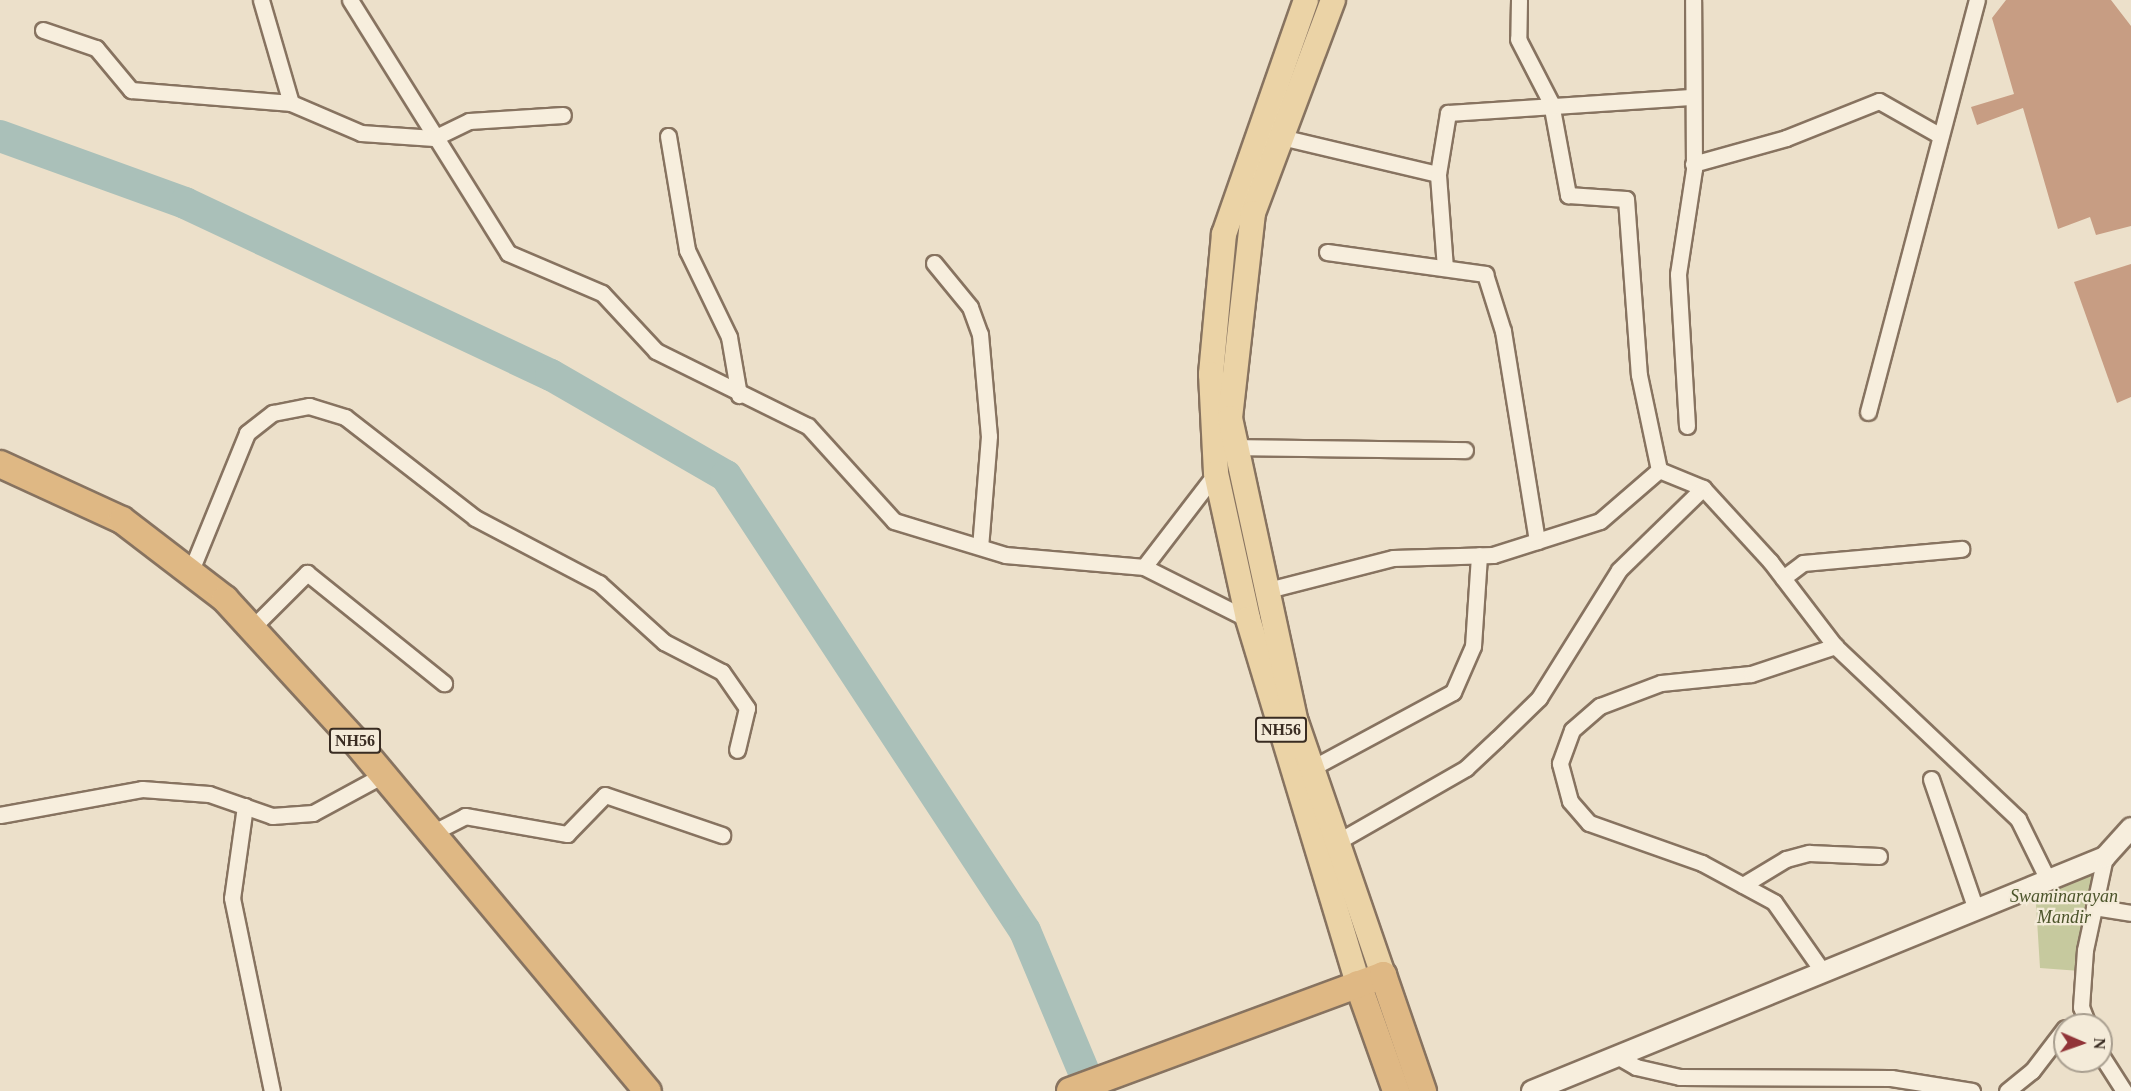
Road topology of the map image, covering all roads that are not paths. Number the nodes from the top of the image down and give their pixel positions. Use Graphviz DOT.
graph roads {
  1 [pos="261,0"];
  2 [pos="350,0"];
  3 [pos="1306,0"];
  4 [pos="1333,0"];
  5 [pos="1519,0"];
  6 [pos="1693,0"];
  7 [pos="1977,0"];
  8 [pos="43,30"];
  9 [pos="1690,97"];
  10 [pos="291,103"];
  11 [pos="1551,103"];
  12 [pos="563,115"];
  13 [pos="1939,135"];
  14 [pos="668,136"];
  15 [pos="434,138"];
  16 [pos="1281,138"];
  17 [pos="1693,164"];
  18 [pos="1438,174"];
  19 [pos="1327,252"];
  20 [pos="934,263"];
  21 [pos="1445,268"];
  22 [pos="739,395"];
  23 [pos="1868,412"];
  24 [pos="1687,426"];
  25 [pos="1236,447"];
  26 [pos="1465,450"];
  27 [pos="0,464"];
  28 [pos="1659,470"];
  29 [pos="1216,473"];
  30 [pos="1703,489"];
  31 [pos="1537,541"];
  32 [pos="980,547"];
  33 [pos="1961,549"];
  34 [pos="1479,555"];
  35 [pos="1144,567"];
  36 [pos="190,573"];
  37 [pos="1783,578"];
  38 [pos="1268,590"];
  39 [pos="1248,619"];
  40 [pos="252,628"];
  41 [pos="1835,646"];
  42 [pos="444,683"];
  43 [pos="736,750"];
  44 [pos="1312,768"];
  45 [pos="383,775"];
  46 [pos="1931,779"];
  47 [pos="245,806"];
  48 [pos="0,815"];
  49 [pos="2131,828"];
  50 [pos="432,833"];
  51 [pos="722,835"];
  52 [pos="1337,842"];
  53 [pos="1880,856"];
  54 [pos="2105,857"];
  55 [pos="2048,880"];
  56 [pos="1743,885"];
  57 [pos="2094,907"];
  58 [pos="1976,909"];
  59 [pos="2131,913"];
  60 [pos="1823,972"];
  61 [pos="1383,975"];
  62 [pos="1358,984"];
  63 [pos="2081,1007"];
  64 [pos="2076,1013"];
  65 [pos="2083,1013"];
  66 [pos="2053,1044"];
  67 [pos="1617,1056"];
  68 [pos="2112,1073"];
  69 [pos="272,1091"];
  70 [pos="648,1091"];
  71 [pos="1070,1091"];
  72 [pos="1396,1091"];
  73 [pos="1423,1091"];
  74 [pos="1532,1091"];
  75 [pos="1972,1091"];
  76 [pos="2007,1091"];
  77 [pos="2124,1091"];
  1 -- 10 [label="street"];
  2 -- 15 [label="street"];
  3 -- 29 [label="main road"];
  4 -- 16 [label="main road"];
  5 -- 11 [label="street"];
  6 -- 9 [label="street"];
  7 -- 13 [label="street"];
  8 -- 10 [label="street"];
  9 -- 11 [label="street"];
  9 -- 17 [label="street"];
  10 -- 15 [label="street"];
  11 -- 18 [label="street"];
  11 -- 28 [label="street"];
  12 -- 15 [label="street"];
  13 -- 17 [label="street"];
  13 -- 23 [label="street"];
  14 -- 22 [label="street"];
  15 -- 22 [label="street"];
  16 -- 18 [label="street"];
  16 -- 25 [label="main road"];
  17 -- 24 [label="street"];
  18 -- 21 [label="street"];
  19 -- 21 [label="street"];
  20 -- 32 [label="street"];
  21 -- 31 [label="street"];
  22 -- 32 [label="street"];
  25 -- 26 [label="street"];
  25 -- 38 [label="main road"];
  27 -- 36 [label="highway, NH56"];
  28 -- 30 [label="street"];
  28 -- 31 [label="street"];
  29 -- 35 [label="street"];
  29 -- 39 [label="main road, NH56"];
  30 -- 37 [label="street"];
  30 -- 52 [label="street"];
  31 -- 34 [label="street"];
  32 -- 35 [label="street"];
  33 -- 37 [label="street"];
  34 -- 38 [label="street"];
  34 -- 44 [label="street"];
  35 -- 39 [label="street"];
  36 -- 40 [label="highway, NH56"];
  36 -- 43 [label="street"];
  37 -- 41 [label="street"];
  38 -- 44 [label="main road"];
  39 -- 62 [label="main road, NH56"];
  40 -- 42 [label="street"];
  40 -- 45 [label="highway, NH56"];
  41 -- 55 [label="street"];
  41 -- 56 [label="street"];
  44 -- 52 [label="main road"];
  45 -- 47 [label="street"];
  45 -- 50 [label="highway, NH56"];
  46 -- 58 [label="street"];
  47 -- 48 [label="street"];
  47 -- 69 [label="street"];
  49 -- 54 [label="street"];
  50 -- 51 [label="street"];
  50 -- 70 [label="highway, NH56"];
  52 -- 61 [label="main road"];
  53 -- 56 [label="street"];
  54 -- 55 [label="street"];
  54 -- 57 [label="street"];
  55 -- 58 [label="street"];
  56 -- 60 [label="street"];
  57 -- 59 [label="street"];
  57 -- 63 [label="street"];
  58 -- 60 [label="street"];
  60 -- 67 [label="street"];
  61 -- 62 [label="highway"];
  61 -- 73 [label="highway"];
  62 -- 71 [label="highway"];
  62 -- 72 [label="highway, NH56"];
  63 -- 64 [label="street"];
  63 -- 65 [label="street"];
  66 -- 76 [label="street"];
  67 -- 74 [label="street"];
  67 -- 75 [label="street"];
  68 -- 77 [label="street"];
}
